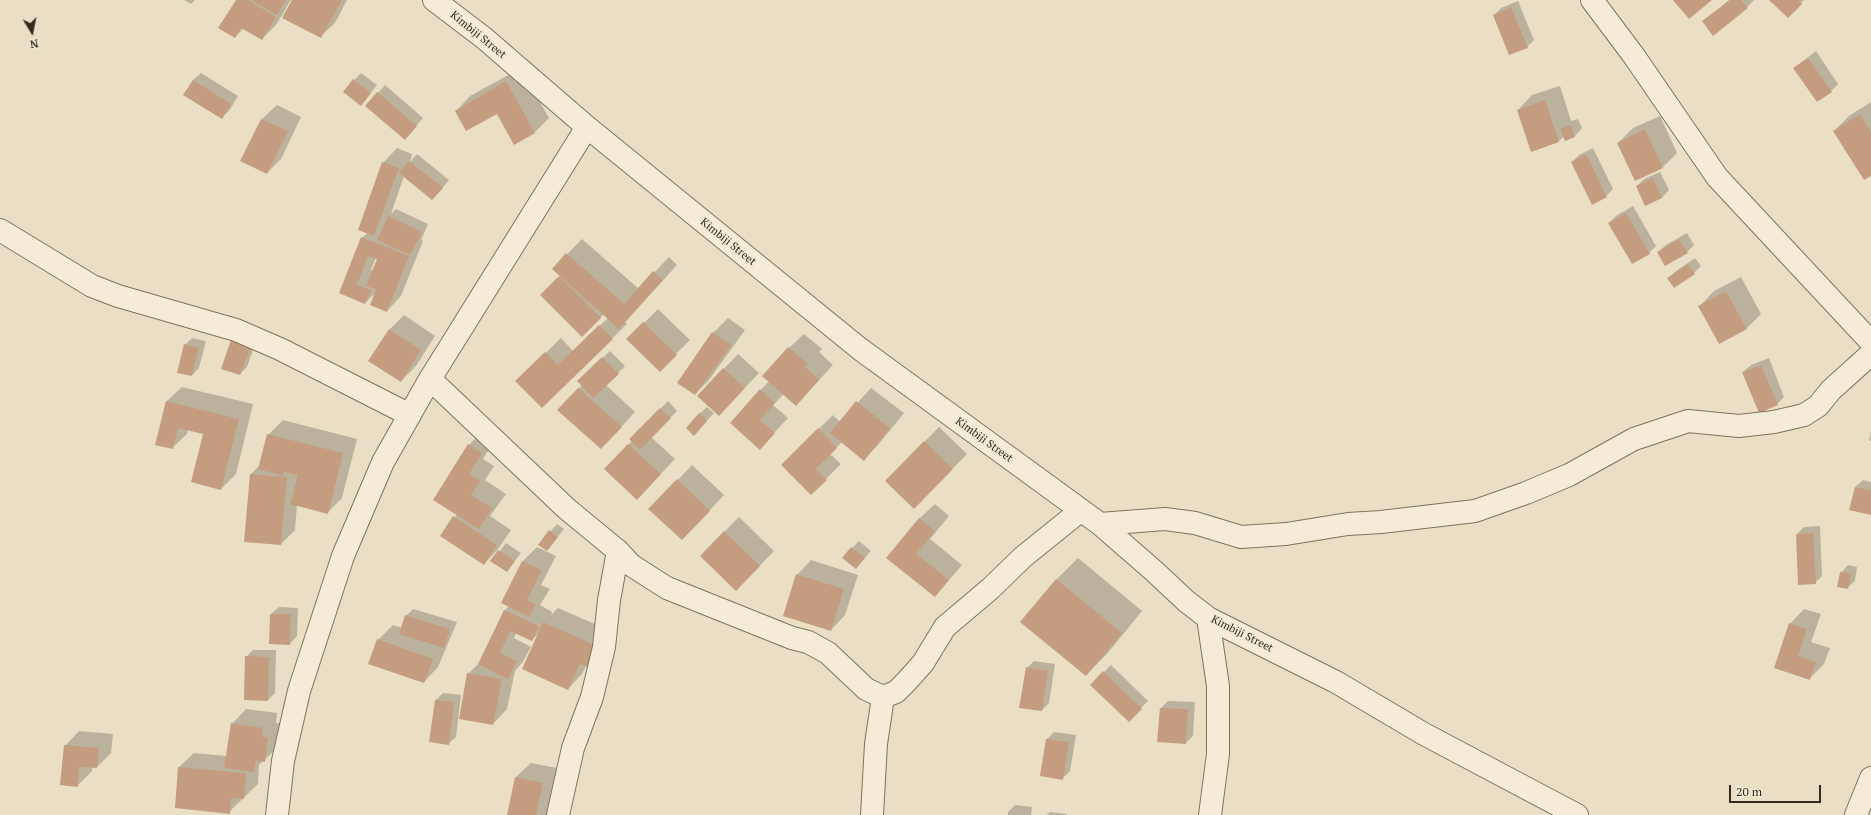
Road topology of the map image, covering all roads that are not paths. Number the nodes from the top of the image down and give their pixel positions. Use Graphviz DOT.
graph roads {
  1 [pos="434,0"];
  2 [pos="1592,0"];
  3 [pos="587,127"];
  4 [pos="0,230"];
  5 [pos="1871,342"];
  6 [pos="1871,354"];
  7 [pos="430,379"];
  8 [pos="410,415"];
  9 [pos="1080,511"];
  10 [pos="1100,524"];
  11 [pos="618,551"];
  12 [pos="1208,618"];
  13 [pos="883,697"];
  14 [pos="1871,778"];
  15 [pos="277,815"];
  16 [pos="558,815"];
  17 [pos="872,815"];
  18 [pos="1210,815"];
  19 [pos="1577,815"];
  20 [pos="1856,815"];
  1 -- 3 [label="street, Kimbiji Street"];
  2 -- 5 [label="street"];
  3 -- 7 [label="street"];
  3 -- 9 [label="street, Kimbiji Street"];
  4 -- 8 [label="street"];
  6 -- 10 [label="street"];
  7 -- 8 [label="street"];
  7 -- 11 [label="street"];
  8 -- 15 [label="street"];
  9 -- 10 [label="street, Kimbiji Street"];
  9 -- 13 [label="street"];
  10 -- 12 [label="street, Kimbiji Street"];
  11 -- 13 [label="street"];
  11 -- 16 [label="street"];
  12 -- 18 [label="street"];
  12 -- 19 [label="street, Kimbiji Street"];
  13 -- 17 [label="street"];
  14 -- 20 [label="street"];
}
